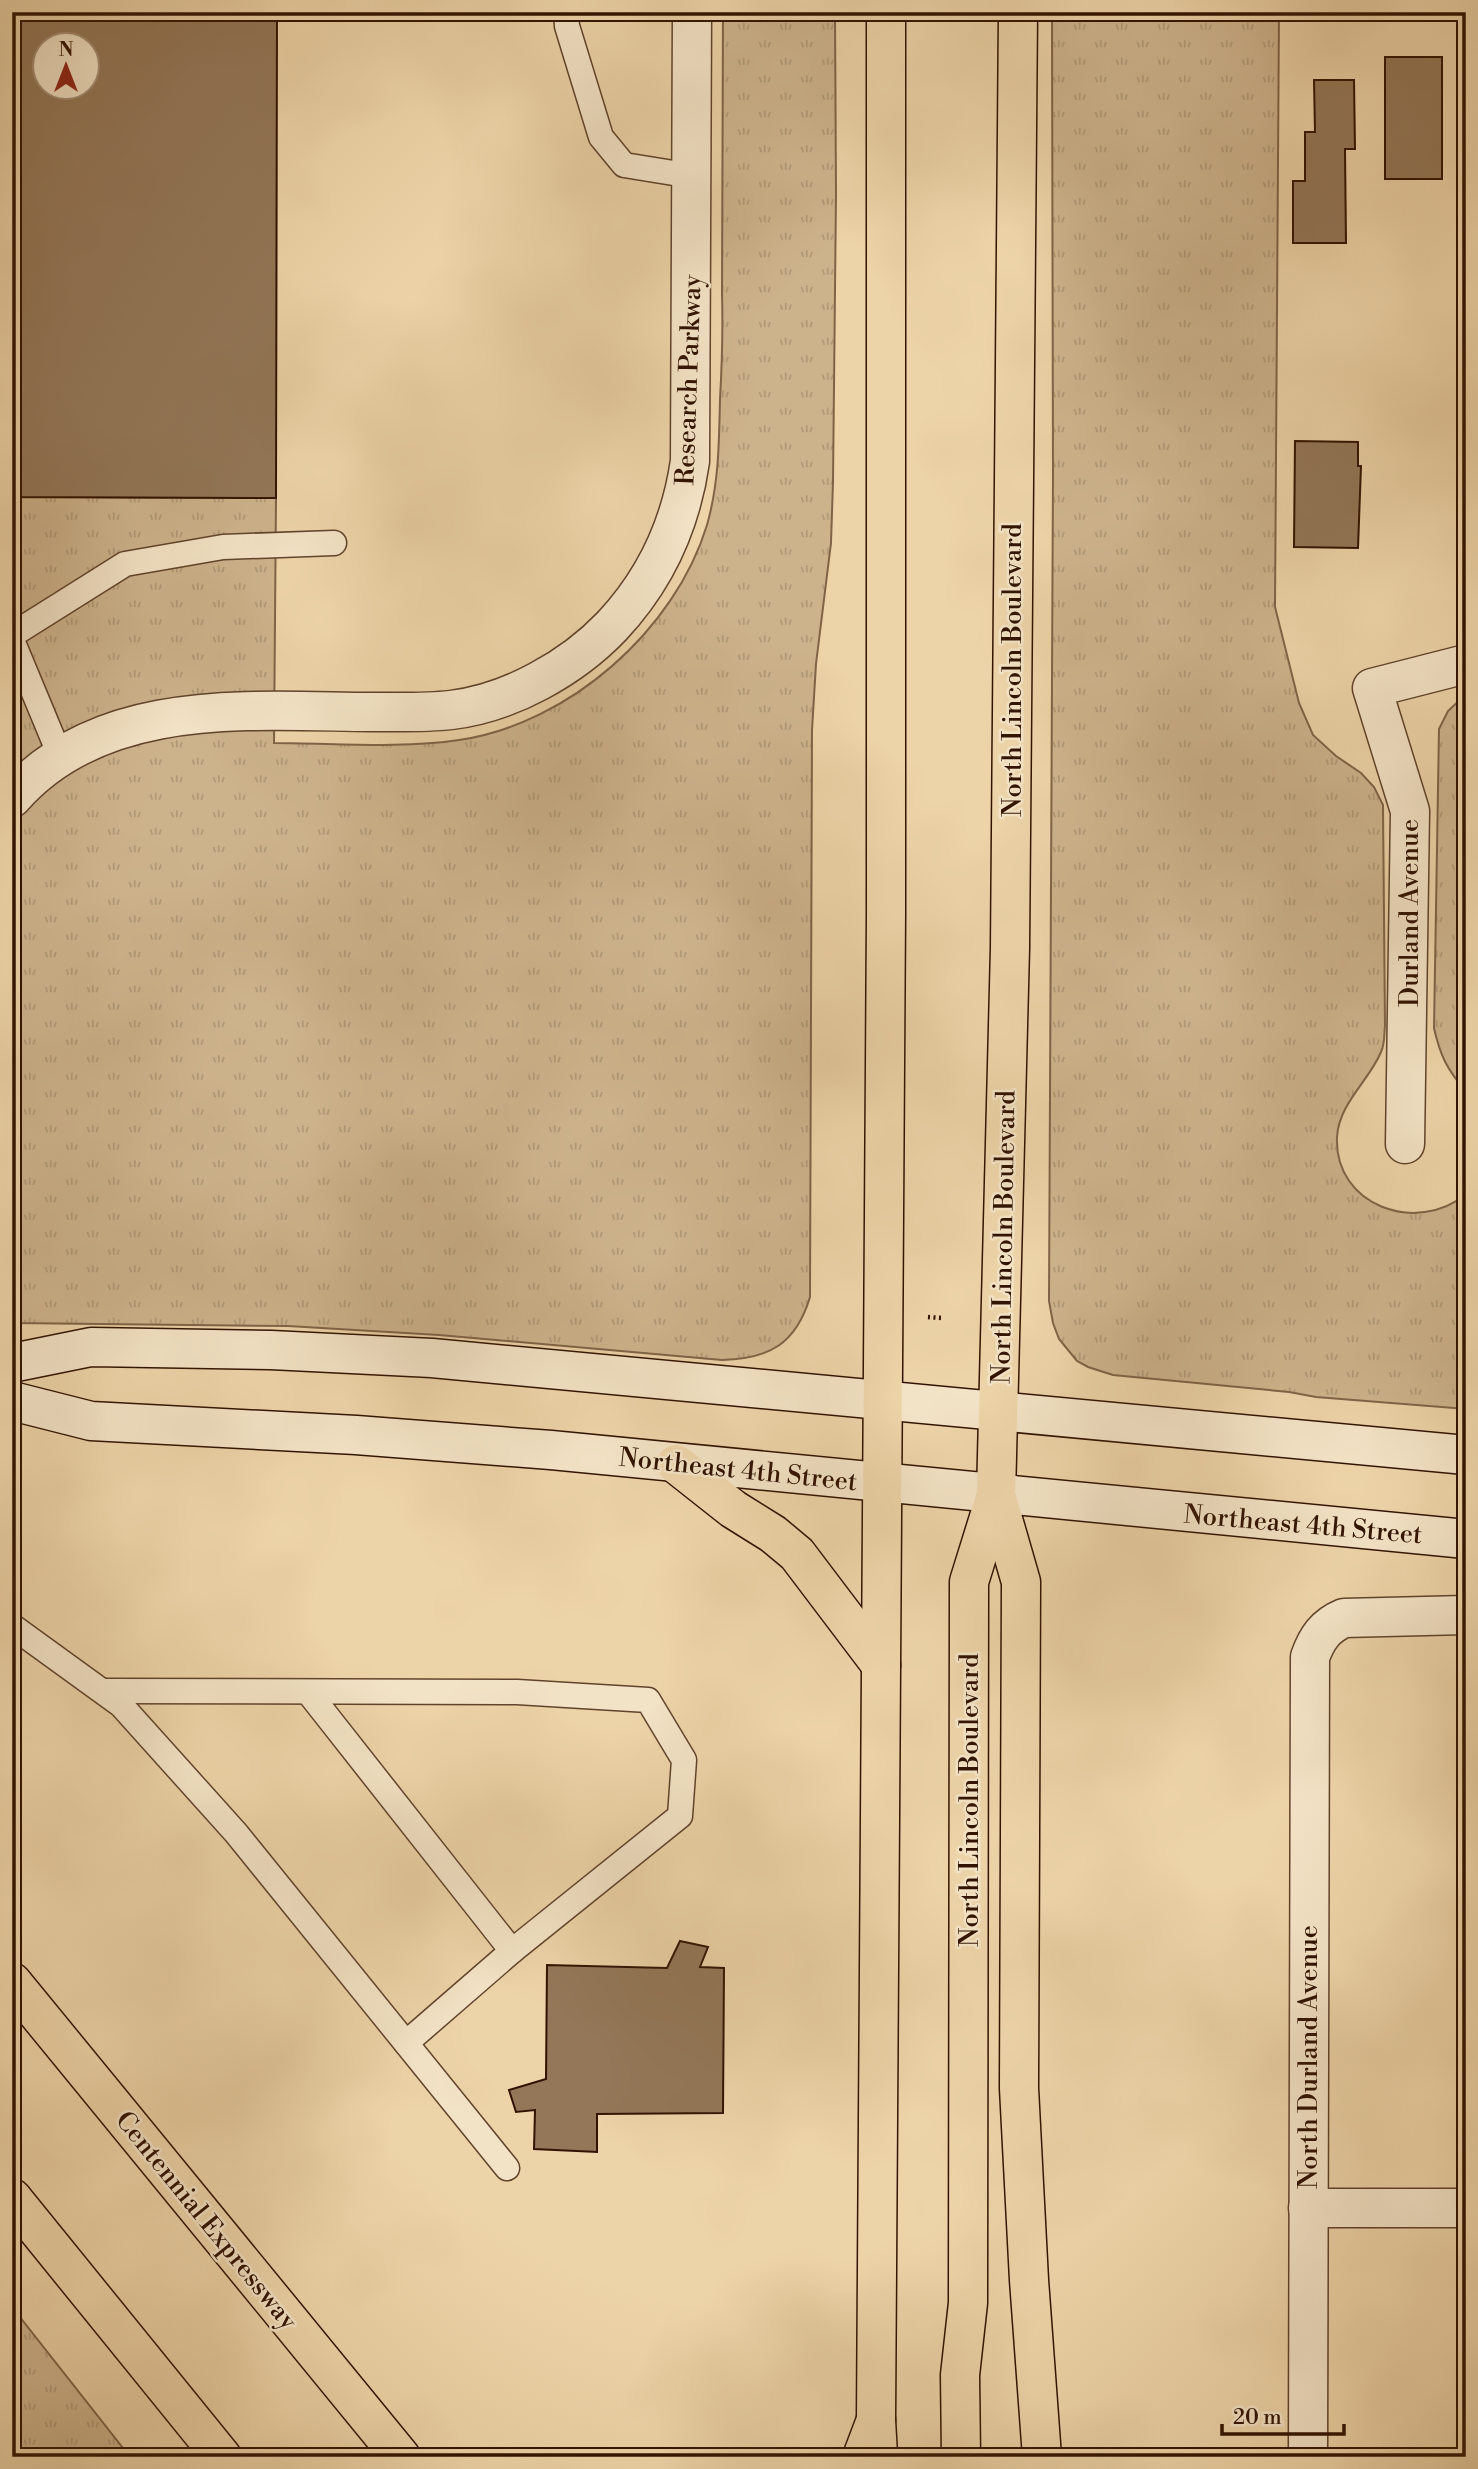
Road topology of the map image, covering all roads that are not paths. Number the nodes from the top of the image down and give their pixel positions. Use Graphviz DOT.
graph roads {
  1 [pos="566,12"];
  2 [pos="692,12"];
  3 [pos="886,12"];
  4 [pos="1018,12"];
  5 [pos="692,176"];
  6 [pos="334,543"];
  7 [pos="12,637"];
  8 [pos="1466,664"];
  9 [pos="61,758"];
  10 [pos="12,798"];
  11 [pos="1405,1144"];
  12 [pos="12,1363"];
  13 [pos="12,1401"];
  14 [pos="883,1402"];
  15 [pos="998,1410"];
  16 [pos="1466,1455"];
  17 [pos="676,1464"];
  18 [pos="881,1484"];
  19 [pos="996,1494"];
  20 [pos="1466,1539"];
  21 [pos="1466,1615"];
  22 [pos="12,1626"];
  23 [pos="881,1665"];
  24 [pos="104,1691"];
  25 [pos="308,1692"];
  26 [pos="512,1951"];
  27 [pos="12,1982"];
  28 [pos="406,2043"];
  29 [pos="507,2168"];
  30 [pos="12,2198"];
  31 [pos="1308,2208"];
  32 [pos="1466,2208"];
  33 [pos="877,2439"];
  34 [pos="222,2457"];
  35 [pos="401,2457"];
  36 [pos="862,2457"];
  37 [pos="961,2457"];
  38 [pos="1042,2457"];
  39 [pos="1308,2457"];
  1 -- 5 [label="lane"];
  2 -- 5 [label="street, Research Parkway"];
  3 -- 14 [label="main road"];
  4 -- 15 [label="main road, North Lincoln Boulevard"];
  5 -- 9 [label="street, Research Parkway"];
  6 -- 7 [label="lane"];
  7 -- 9 [label="lane"];
  8 -- 11 [label="street, Durland Avenue"];
  9 -- 10 [label="street, Research Parkway"];
  12 -- 14 [label="street"];
  13 -- 17 [label="street, Northeast 4th Street"];
  14 -- 15 [label="street"];
  14 -- 18 [label="main road"];
  15 -- 16 [label="street"];
  15 -- 19 [label="main road, North Lincoln Boulevard"];
  17 -- 18 [label="street, Northeast 4th Street"];
  17 -- 23 [label="main road"];
  18 -- 19 [label="street, Northeast 4th Street"];
  18 -- 23 [label="main road"];
  19 -- 20 [label="street, Northeast 4th Street"];
  19 -- 37 [label="main road, North Lincoln Boulevard"];
  19 -- 38 [label="main road"];
  21 -- 31 [label="street, North Durland Avenue"];
  22 -- 24 [label="lane"];
  23 -- 33 [label="main road"];
  24 -- 25 [label="lane"];
  24 -- 28 [label="lane"];
  25 -- 26 [label="lane"];
  25 -- 26 [label="lane"];
  26 -- 28 [label="lane"];
  27 -- 35 [label="main road, Centennial Expressway"];
  28 -- 29 [label="lane"];
  30 -- 34 [label="main road"];
  31 -- 32 [label="street"];
  31 -- 39 [label="street, North Durland Avenue"];
  33 -- 36 [label="main road"];
}
